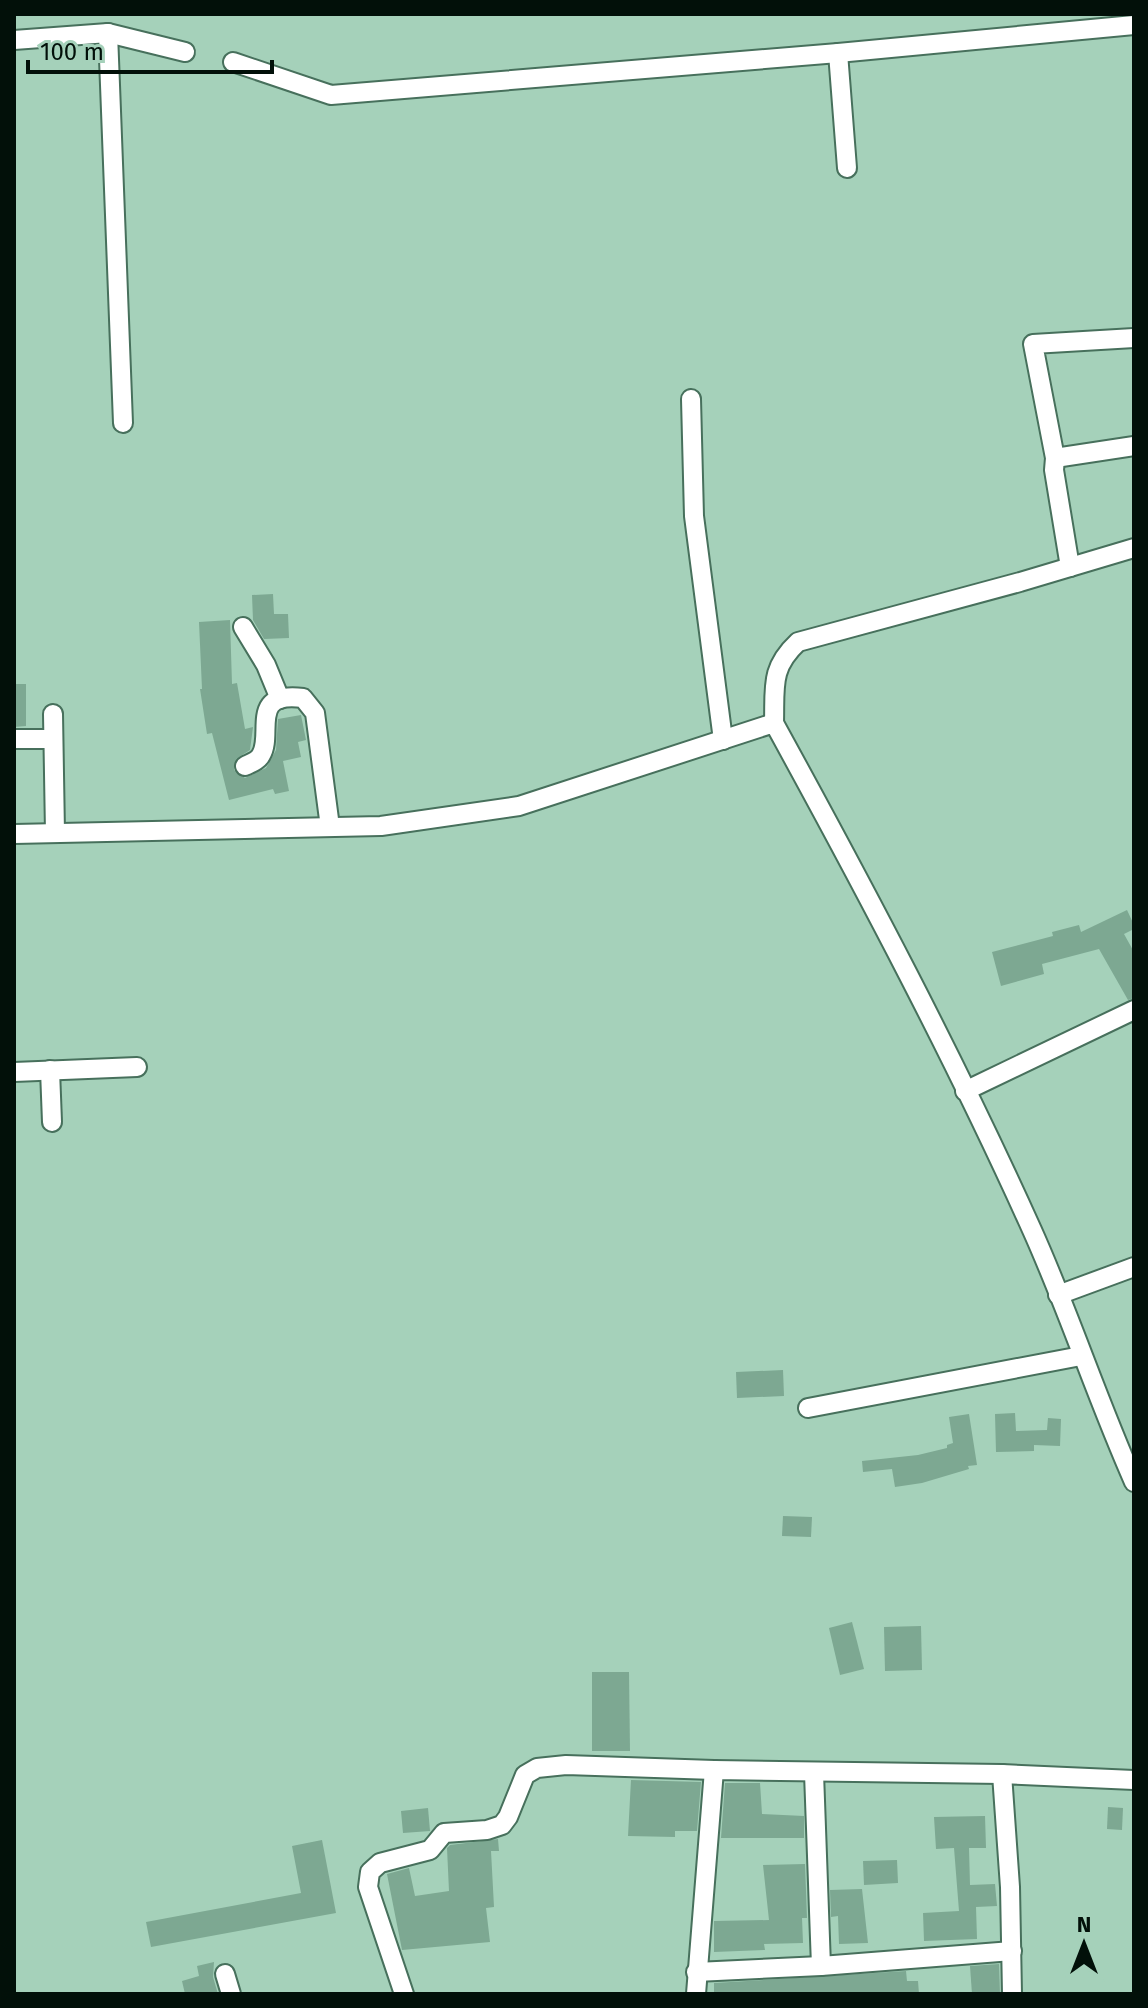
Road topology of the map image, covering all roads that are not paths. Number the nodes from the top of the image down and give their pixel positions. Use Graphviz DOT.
graph roads {
  1 [pos="1134,25"];
  2 [pos="108,33"];
  3 [pos="14,40"];
  4 [pos="185,52"];
  5 [pos="838,53"];
  6 [pos="233,62"];
  7 [pos="847,168"];
  8 [pos="1134,338"];
  9 [pos="691,399"];
  10 [pos="123,423"];
  11 [pos="1134,446"];
  12 [pos="1055,458"];
  13 [pos="1134,548"];
  14 [pos="1070,567"];
  15 [pos="243,627"];
  16 [pos="280,699"];
  17 [pos="53,714"];
  18 [pos="774,723"];
  19 [pos="14,739"];
  20 [pos="52,739"];
  21 [pos="723,740"];
  22 [pos="245,766"];
  23 [pos="330,827"];
  24 [pos="55,833"];
  25 [pos="14,834"];
  26 [pos="1134,1010"];
  27 [pos="137,1067"];
  28 [pos="50,1070"];
  29 [pos="14,1072"];
  30 [pos="965,1091"];
  31 [pos="52,1122"];
  32 [pos="1134,1267"];
  33 [pos="1058,1295"];
  34 [pos="1081,1356"];
  35 [pos="808,1408"];
  36 [pos="1134,1482"];
  37 [pos="714,1770"];
  38 [pos="814,1773"];
  39 [pos="1002,1774"];
  40 [pos="1134,1780"];
  41 [pos="1012,1951"];
  42 [pos="821,1966"];
  43 [pos="696,1972"];
  44 [pos="225,1974"];
  45 [pos="231,1994"];
  46 [pos="404,1994"];
  47 [pos="696,1994"];
  48 [pos="1012,1994"];
  1 -- 5 [label="street"];
  2 -- 3 [label="street"];
  2 -- 4 [label="street"];
  2 -- 10 [label="street"];
  5 -- 6 [label="street"];
  5 -- 7 [label="street"];
  8 -- 12 [label="street"];
  9 -- 21 [label="street"];
  11 -- 12 [label="street"];
  12 -- 14 [label="street"];
  13 -- 14 [label="street"];
  14 -- 18 [label="street"];
  15 -- 16 [label="street"];
  16 -- 22 [label="street"];
  16 -- 23 [label="street"];
  17 -- 20 [label="street"];
  18 -- 21 [label="street"];
  18 -- 30 [label="street"];
  19 -- 20 [label="street"];
  20 -- 24 [label="street"];
  21 -- 23 [label="street"];
  23 -- 24 [label="street"];
  24 -- 25 [label="street"];
  26 -- 30 [label="street"];
  27 -- 28 [label="street"];
  28 -- 29 [label="street"];
  28 -- 31 [label="street"];
  30 -- 33 [label="street"];
  32 -- 33 [label="street"];
  33 -- 34 [label="street"];
  34 -- 35 [label="street"];
  34 -- 36 [label="street"];
  37 -- 38 [label="street"];
  37 -- 43 [label="street"];
  37 -- 46 [label="street"];
  38 -- 39 [label="street"];
  38 -- 42 [label="street"];
  39 -- 40 [label="street"];
  39 -- 41 [label="street"];
  41 -- 42 [label="street"];
  41 -- 48 [label="street"];
  42 -- 43 [label="street"];
  43 -- 47 [label="street"];
  44 -- 45 [label="street"];
}
